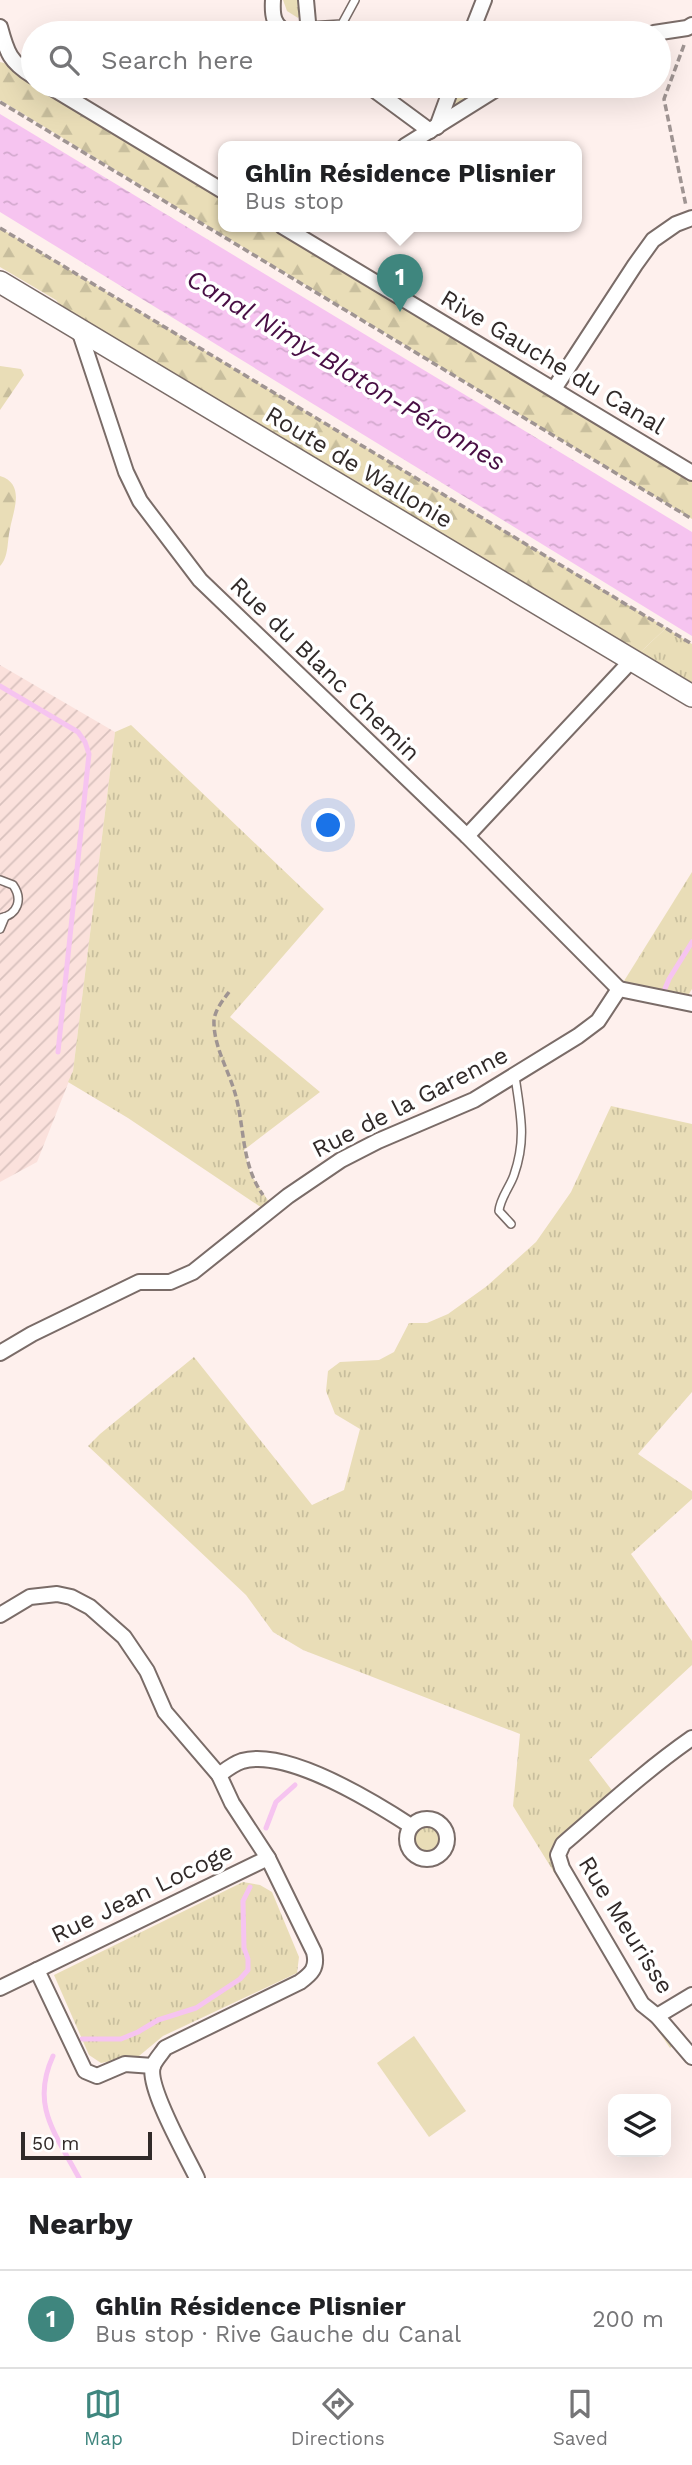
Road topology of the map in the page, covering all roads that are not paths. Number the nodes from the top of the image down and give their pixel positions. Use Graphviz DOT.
graph roads {
  1 [pos="273,0"];
  2 [pos="306,0"];
  3 [pos="355,0"];
  4 [pos="484,0"];
  5 [pos="275,21"];
  6 [pos="308,21"];
  7 [pos="344,21"];
  8 [pos="476,21"];
  9 [pos="0,27"];
  10 [pos="690,27"];
  11 [pos="671,30"];
  12 [pos="21,69"];
  13 [pos="69,98"];
  14 [pos="387,98"];
  15 [pos="447,98"];
  16 [pos="482,98"];
  17 [pos="434,129"];
  18 [pos="414,141"];
  19 [pos="218,188"];
  20 [pos="690,218"];
  21 [pos="292,232"];
  22 [pos="0,282"];
  23 [pos="79,330"];
  24 [pos="554,389"];
  25 [pos="692,473"];
  26 [pos="631,661"];
  27 [pos="692,696"];
  28 [pos="467,836"];
  29 [pos="0,880"];
  30 [pos="3,918"];
  31 [pos="0,929"];
  32 [pos="619,989"];
  33 [pos="692,1004"];
  34 [pos="515,1075"];
  35 [pos="511,1224"];
  36 [pos="0,1353"];
  37 [pos="0,1615"];
  38 [pos="692,1738"];
  39 [pos="219,1775"];
  40 [pos="411,1826"];
  41 [pos="268,1858"];
  42 [pos="37,1970"];
  43 [pos="0,1988"];
  44 [pos="692,1995"];
  45 [pos="657,2016"];
  46 [pos="692,2057"];
  47 [pos="153,2066"];
  48 [pos="197,2178"];
  1 -- 5 [label="street"];
  2 -- 6 [label="street"];
  3 -- 7 [label="lane"];
  4 -- 8 [label="street"];
  9 -- 12 [label="street"];
  10 -- 11 [label="street"];
  13 -- 19 [label="street"];
  14 -- 17 [label="street"];
  15 -- 17 [label="street"];
  16 -- 17 [label="street"];
  17 -- 18 [label="street"];
  20 -- 24 [label="street"];
  21 -- 24 [label="street, Rive Gauche du Canal"];
  22 -- 23 [label="main road, Route de Wallonie"];
  23 -- 26 [label="main road, Route de Wallonie"];
  23 -- 28 [label="street, Rue du Blanc Chemin"];
  24 -- 25 [label="street, Rive Gauche du Canal"];
  26 -- 27 [label="main road, Route de Wallonie"];
  26 -- 28 [label="street"];
  28 -- 32 [label="street, Rue du Blanc Chemin"];
  29 -- 30 [label="lane"];
  30 -- 31 [label="lane"];
  32 -- 33 [label="street"];
  32 -- 34 [label="street, Rue de la Garenne"];
  34 -- 35 [label="lane"];
  34 -- 36 [label="street, Rue de la Garenne"];
  37 -- 39 [label="street"];
  38 -- 45 [label="street, Rue Meurisse"];
  39 -- 40 [label="street"];
  39 -- 41 [label="street"];
  41 -- 42 [label="street, Rue Jean Locoge"];
  41 -- 47 [label="street"];
  42 -- 43 [label="street, Rue Jean Locoge"];
  42 -- 47 [label="street, Rue Jean Locoge"];
  44 -- 45 [label="street"];
  45 -- 46 [label="street, Rue Meurisse"];
  47 -- 48 [label="street"];
}
